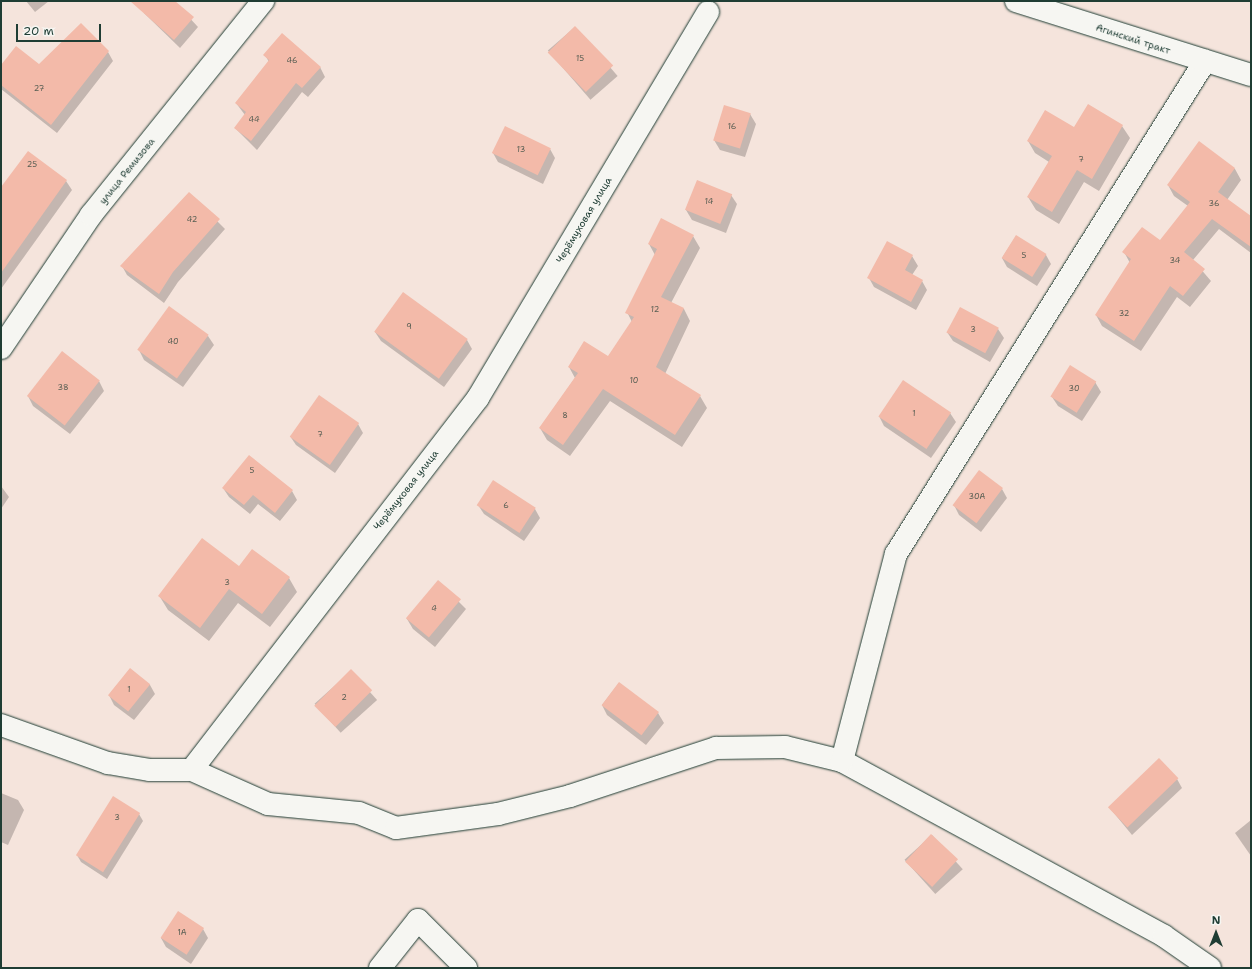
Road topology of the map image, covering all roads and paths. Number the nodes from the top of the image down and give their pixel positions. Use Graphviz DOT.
graph roads {
  1 [pos="263,1"];
  2 [pos="1016,1"];
  3 [pos="708,12"];
  4 [pos="1205,62"];
  5 [pos="1251,75"];
  6 [pos="1,348"];
  7 [pos="1,725"];
  8 [pos="842,761"];
  9 [pos="192,770"];
  10 [pos="380,968"];
  11 [pos="466,968"];
  12 [pos="1210,968"];
  1 -- 6 [label="main road, улица Ремизова"];
  2 -- 4 [label="main road, Агинский тракт"];
  3 -- 9 [label="main road, Черёмуховая улица"];
  4 -- 5 [label="main road, Агинский тракт"];
  4 -- 8 [label="main road"];
  7 -- 9 [label="main road"];
  8 -- 9 [label="main road"];
  8 -- 12 [label="main road"];
  10 -- 11 [label="main road"];
}
